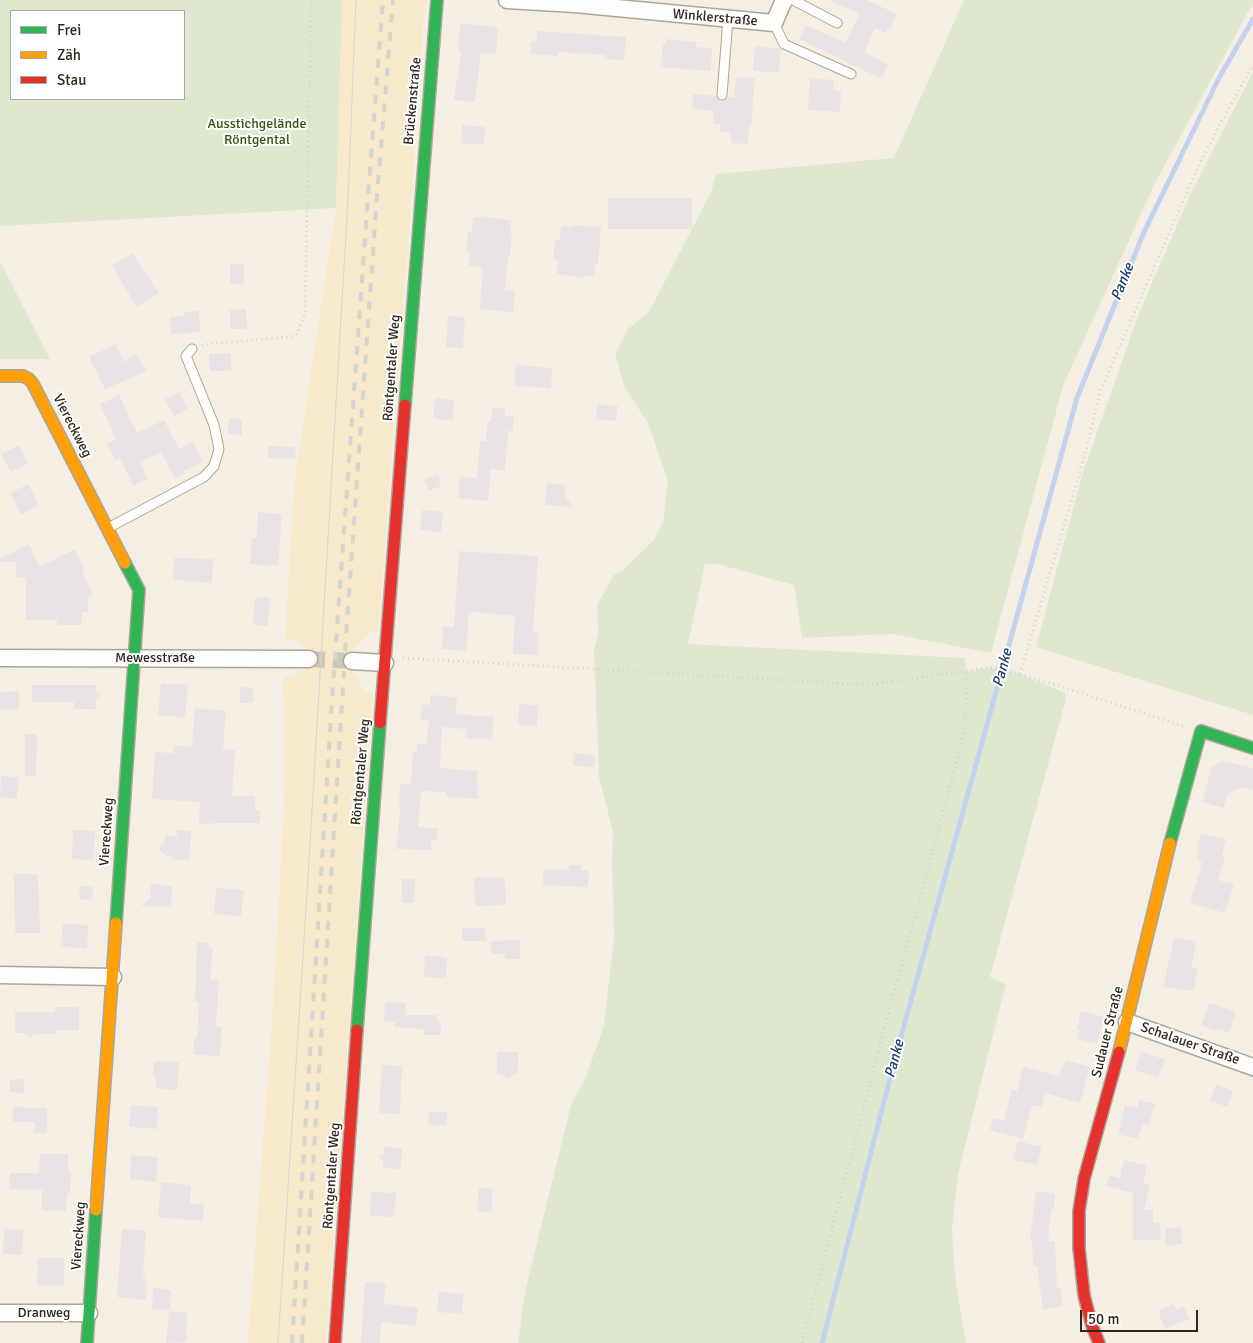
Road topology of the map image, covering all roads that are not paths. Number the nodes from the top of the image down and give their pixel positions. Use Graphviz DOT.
graph roads {
  1 [pos="437,0"];
  2 [pos="507,0"];
  3 [pos="784,0"];
  4 [pos="793,0"];
  5 [pos="570,2"];
  6 [pos="728,19"];
  7 [pos="774,23"];
  8 [pos="838,23"];
  9 [pos="851,74"];
  10 [pos="722,95"];
  11 [pos="420,204"];
  12 [pos="192,349"];
  13 [pos="0,376"];
  14 [pos="107,528"];
  15 [pos="0,658"];
  16 [pos="134,658"];
  17 [pos="309,659"];
  18 [pos="352,661"];
  19 [pos="385,663"];
  20 [pos="1253,748"];
  21 [pos="0,975"];
  22 [pos="113,977"];
  23 [pos="1127,1022"];
  24 [pos="1253,1066"];
  25 [pos="0,1313"];
  26 [pos="88,1313"];
  27 [pos="86,1343"];
  28 [pos="335,1343"];
  29 [pos="1099,1343"];
  1 -- 11 [label="street, Brückenstraße"];
  2 -- 5 [label="street, Winklerstraße"];
  3 -- 7 [label="street"];
  4 -- 8 [label="lane"];
  5 -- 6 [label="street, Winklerstraße"];
  6 -- 7 [label="street, Winklerstraße"];
  6 -- 10 [label="lane"];
  7 -- 9 [label="lane"];
  11 -- 19 [label="street, Röntgentaler Weg"];
  12 -- 14 [label="lane"];
  13 -- 14 [label="street, Viereckweg"];
  14 -- 16 [label="street, Viereckweg"];
  15 -- 16 [label="street, Mewesstraße"];
  16 -- 17 [label="street, Mewesstraße"];
  16 -- 22 [label="street, Viereckweg"];
  18 -- 19 [label="street"];
  19 -- 28 [label="street, Röntgentaler Weg"];
  20 -- 23 [label="street, Sudauer Straße"];
  21 -- 22 [label="street"];
  22 -- 26 [label="street, Viereckweg"];
  23 -- 24 [label="street, Schalauer Straße"];
  23 -- 29 [label="street, Sudauer Straße"];
  25 -- 26 [label="street, Dranweg"];
  26 -- 27 [label="street, Viereckweg"];
}
